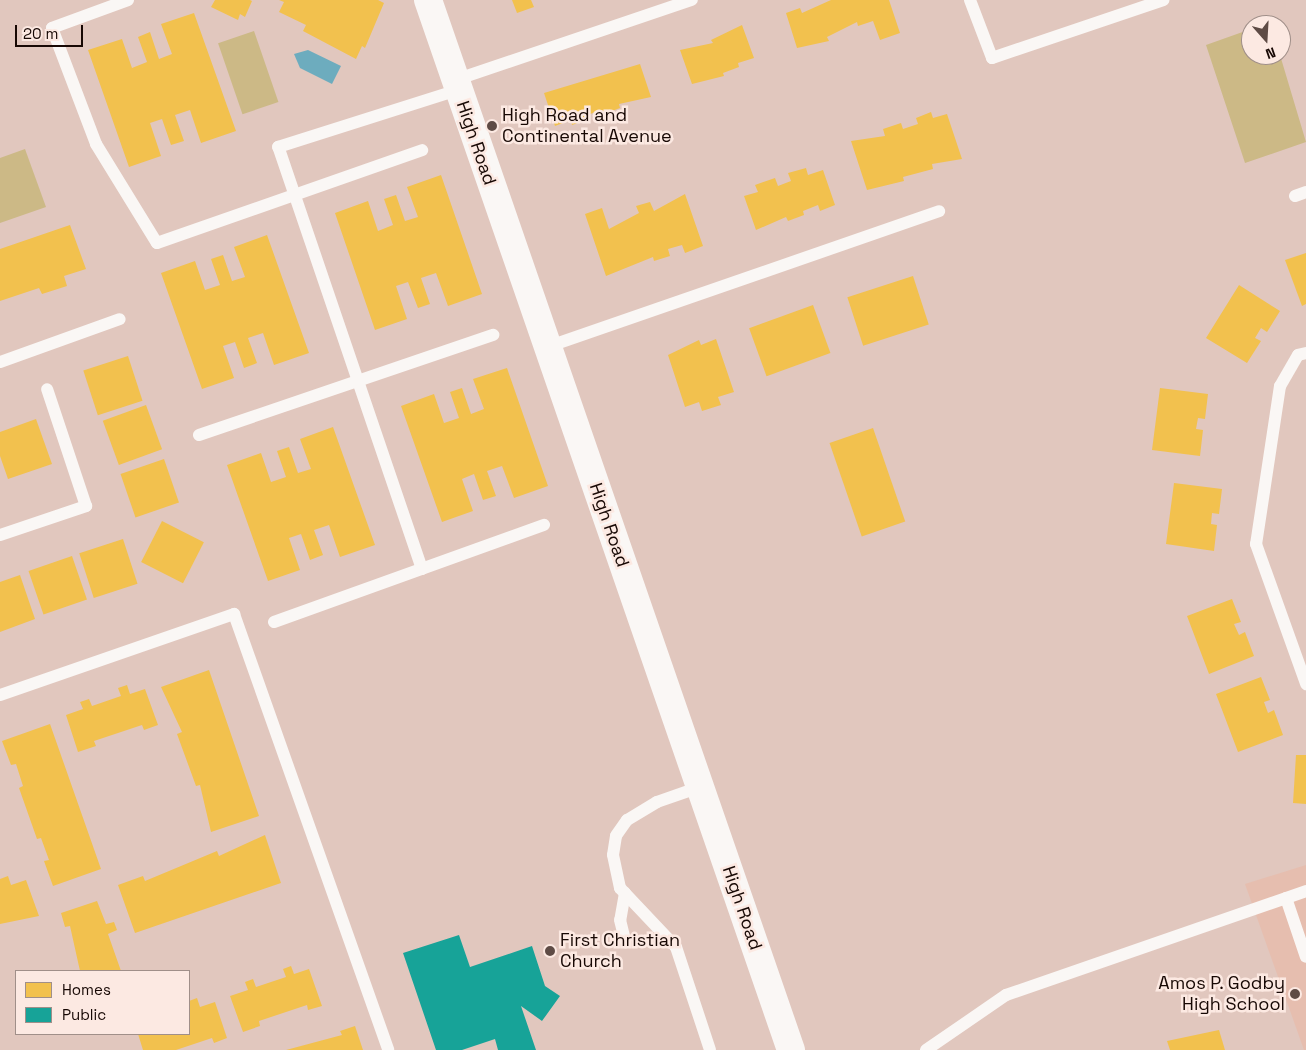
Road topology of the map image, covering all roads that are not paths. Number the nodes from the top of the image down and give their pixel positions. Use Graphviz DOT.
graph roads {
  1 [pos="128,0"];
  2 [pos="428,0"];
  3 [pos="692,0"];
  4 [pos="970,0"];
  5 [pos="1163,0"];
  6 [pos="456,85"];
  7 [pos="422,150"];
  8 [pos="294,195"];
  9 [pos="940,211"];
  10 [pos="120,319"];
  11 [pos="493,335"];
  12 [pos="547,347"];
  13 [pos="1306,353"];
  14 [pos="0,362"];
  15 [pos="358,381"];
  16 [pos="47,389"];
  17 [pos="199,435"];
  18 [pos="544,525"];
  19 [pos="0,535"];
  20 [pos="422,569"];
  21 [pos="274,622"];
  22 [pos="1306,684"];
  23 [pos="0,695"];
  24 [pos="700,787"];
  25 [pos="1306,891"];
  26 [pos="625,893"];
  27 [pos="1286,898"];
  28 [pos="625,940"];
  29 [pos="1306,956"];
  30 [pos="388,1050"];
  31 [pos="710,1050"];
  32 [pos="791,1050"];
  33 [pos="926,1050"];
  1 -- 8 [label="lane"];
  2 -- 6 [label="street, High Road"];
  3 -- 6 [label="lane"];
  4 -- 5 [label="lane"];
  6 -- 8 [label="lane"];
  6 -- 12 [label="street, High Road"];
  7 -- 8 [label="lane"];
  8 -- 15 [label="lane"];
  9 -- 12 [label="lane"];
  10 -- 14 [label="lane"];
  11 -- 15 [label="lane"];
  12 -- 24 [label="street, High Road"];
  13 -- 22 [label="lane"];
  15 -- 17 [label="lane"];
  15 -- 20 [label="lane"];
  16 -- 19 [label="lane"];
  18 -- 20 [label="lane"];
  20 -- 21 [label="lane"];
  23 -- 30 [label="lane"];
  24 -- 26 [label="lane"];
  24 -- 32 [label="street, High Road"];
  25 -- 27 [label="lane"];
  26 -- 28 [label="lane"];
  26 -- 31 [label="lane"];
  27 -- 29 [label="lane"];
  27 -- 33 [label="lane"];
}
